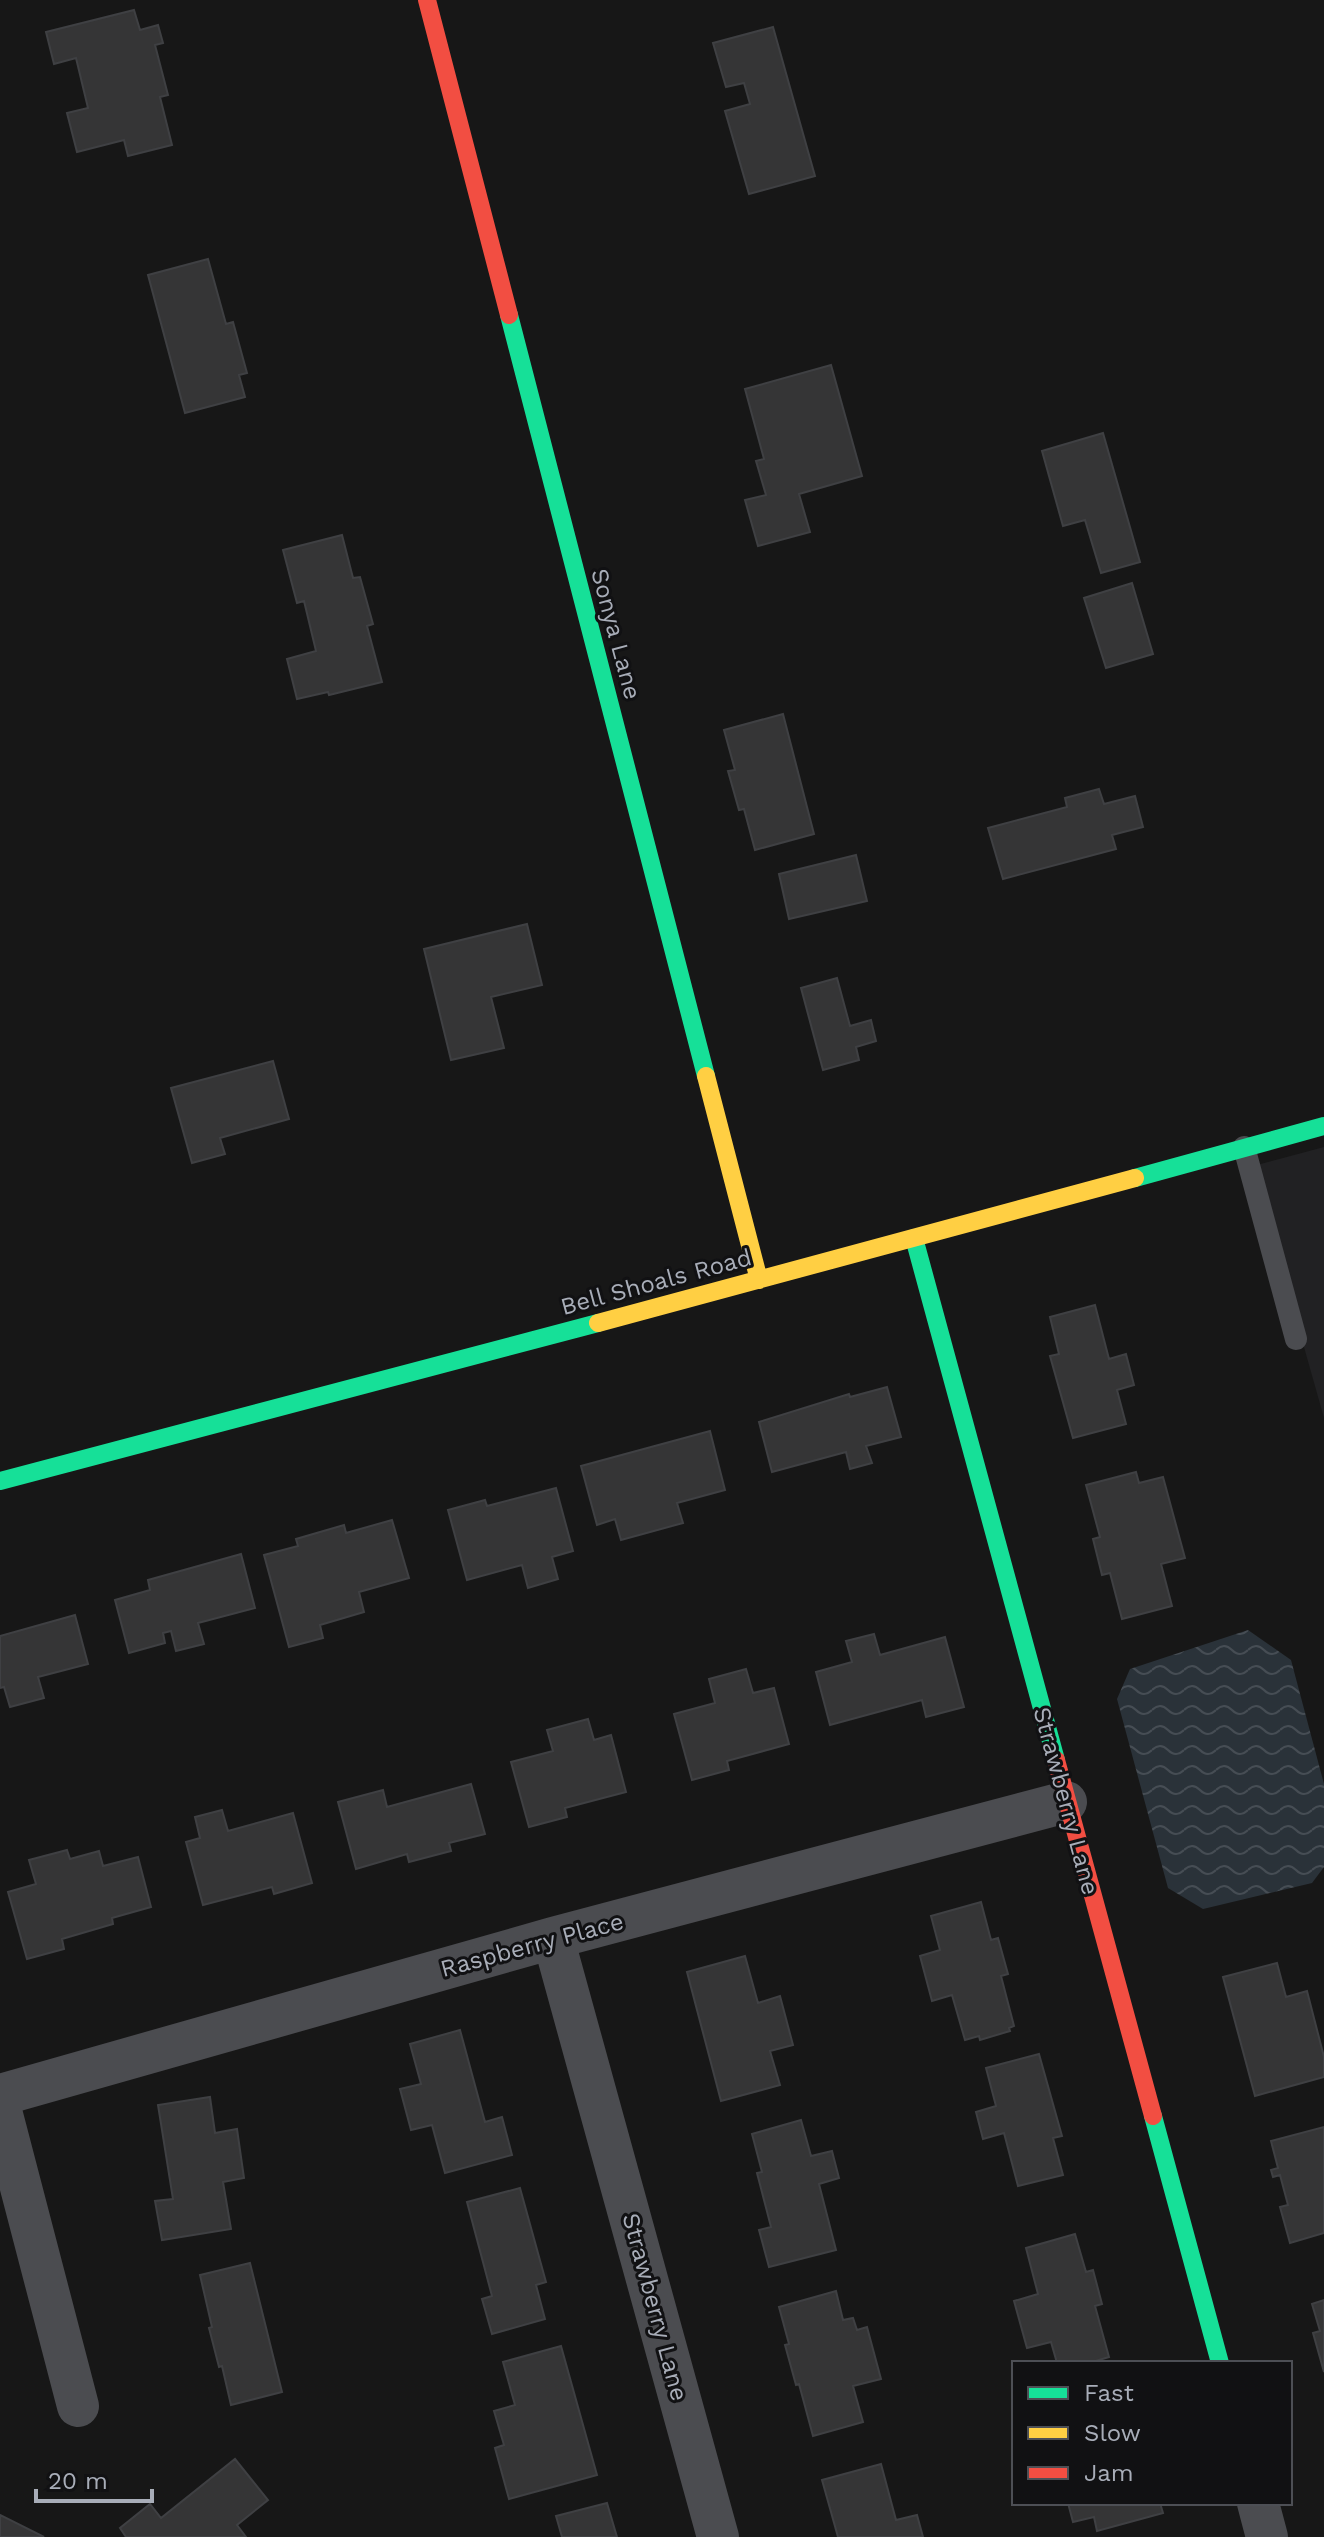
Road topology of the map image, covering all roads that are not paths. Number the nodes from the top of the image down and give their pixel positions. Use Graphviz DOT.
graph roads {
  1 [pos="427,0"];
  2 [pos="1324,1126"];
  3 [pos="1244,1147"];
  4 [pos="914,1238"];
  5 [pos="759,1280"];
  6 [pos="1296,1339"];
  7 [pos="0,1481"];
  8 [pos="1066,1802"];
  9 [pos="553,1938"];
  10 [pos="0,2095"];
  11 [pos="0,2107"];
  12 [pos="1219,2361"];
  13 [pos="78,2406"];
  14 [pos="1259,2505"];
  15 [pos="718,2537"];
  16 [pos="1267,2537"];
  1 -- 5 [label="street, Sonya Lane"];
  2 -- 3 [label="street, Bell Shoals Road"];
  3 -- 4 [label="street, Bell Shoals Road"];
  3 -- 6 [label="lane"];
  4 -- 5 [label="street, Bell Shoals Road"];
  4 -- 8 [label="street, Strawberry Lane"];
  5 -- 7 [label="street, Bell Shoals Road"];
  8 -- 9 [label="street, Raspberry Place"];
  8 -- 12 [label="street, Strawberry Lane"];
  9 -- 10 [label="street, Raspberry Place"];
  9 -- 15 [label="street, Strawberry Lane"];
  11 -- 13 [label="street"];
  14 -- 16 [label="street"];
}
